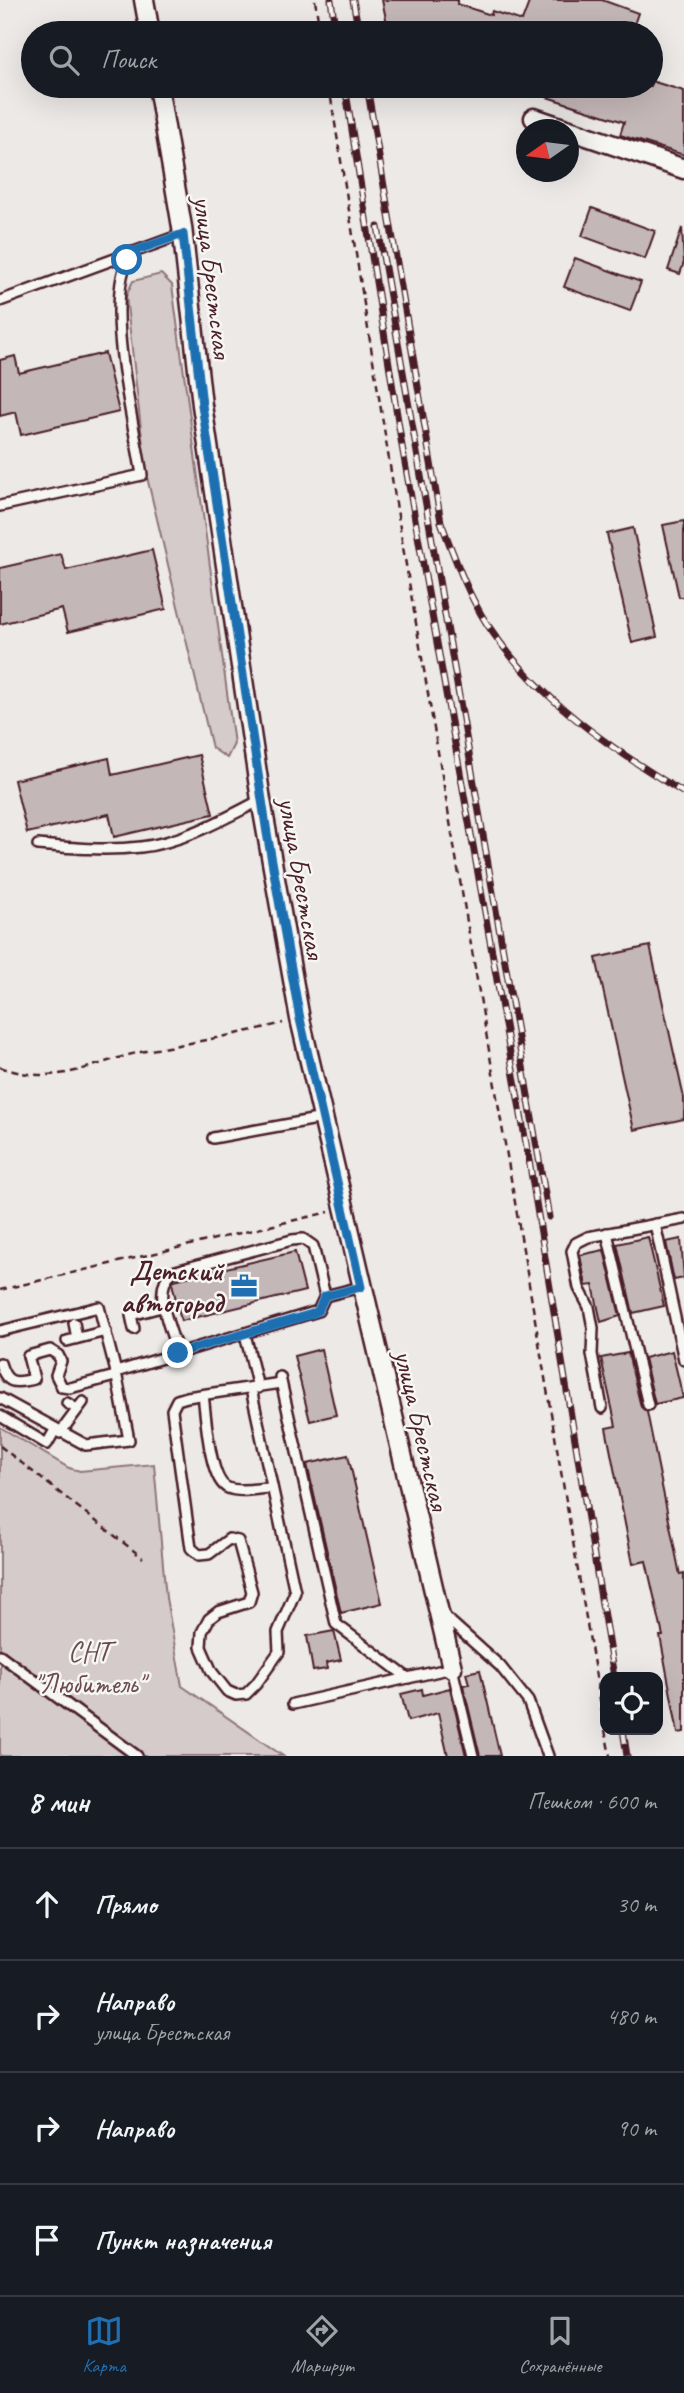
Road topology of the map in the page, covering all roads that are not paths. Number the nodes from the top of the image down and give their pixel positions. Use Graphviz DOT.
graph roads {
  1 [pos="144,0"];
  2 [pos="148,21"];
  3 [pos="160,98"];
  4 [pos="534,118"];
  5 [pos="684,169"];
  6 [pos="183,234"];
  7 [pos="132,252"];
  8 [pos="0,301"];
  9 [pos="0,506"];
  10 [pos="261,800"];
  11 [pos="38,845"];
  12 [pos="323,1118"];
  13 [pos="213,1138"];
  14 [pos="684,1219"];
  15 [pos="655,1224"];
  16 [pos="607,1233"];
  17 [pos="361,1287"];
  18 [pos="325,1296"];
  19 [pos="165,1306"];
  20 [pos="74,1323"];
  21 [pos="134,1329"];
  22 [pos="0,1331"];
  23 [pos="106,1331"];
  24 [pos="245,1334"];
  25 [pos="78,1338"];
  26 [pos="67,1341"];
  27 [pos="178,1353"];
  28 [pos="684,1360"];
  29 [pos="0,1363"];
  30 [pos="116,1374"];
  31 [pos="255,1389"];
  32 [pos="203,1395"];
  33 [pos="0,1398"];
  34 [pos="67,1403"];
  35 [pos="648,1405"];
  36 [pos="602,1408"];
  37 [pos="0,1416"];
  38 [pos="58,1432"];
  39 [pos="272,1488"];
  40 [pos="436,1602"];
  41 [pos="0,1655"];
  42 [pos="452,1668"];
  43 [pos="408,1678"];
  44 [pos="293,1704"];
  45 [pos="137,1756"];
  46 [pos="473,1756"];
  47 [pos="548,1756"];
  1 -- 2 [label="street"];
  3 -- 6 [label="street, улица Брестская"];
  4 -- 5 [label="street"];
  6 -- 7 [label="lane"];
  6 -- 10 [label="street, улица Брестская"];
  7 -- 8 [label="lane"];
  7 -- 9 [label="lane"];
  10 -- 11 [label="lane"];
  10 -- 12 [label="street, улица Брестская"];
  12 -- 13 [label="lane"];
  12 -- 17 [label="street, улица Брестская"];
  14 -- 15 [label="lane"];
  15 -- 16 [label="lane"];
  15 -- 28 [label="lane"];
  16 -- 35 [label="lane"];
  16 -- 36 [label="lane"];
  17 -- 18 [label="lane"];
  17 -- 40 [label="street, улица Брестская"];
  18 -- 19 [label="lane"];
  18 -- 24 [label="lane"];
  19 -- 21 [label="lane"];
  19 -- 27 [label="lane"];
  20 -- 25 [label="lane"];
  22 -- 23 [label="lane"];
  23 -- 25 [label="lane"];
  23 -- 30 [label="lane"];
  24 -- 27 [label="lane"];
  24 -- 31 [label="lane"];
  25 -- 26 [label="lane"];
  27 -- 30 [label="lane"];
  29 -- 30 [label="lane"];
  30 -- 38 [label="lane"];
  31 -- 32 [label="lane"];
  31 -- 39 [label="lane"];
  31 -- 43 [label="lane"];
  32 -- 39 [label="lane"];
  32 -- 39 [label="lane"];
  33 -- 38 [label="lane"];
  34 -- 38 [label="lane"];
  37 -- 38 [label="lane"];
  40 -- 42 [label="street, улица Брестская"];
  40 -- 47 [label="lane"];
  41 -- 45 [label="lane"];
  42 -- 43 [label="lane"];
  42 -- 46 [label="lane"];
  43 -- 44 [label="lane"];
}
